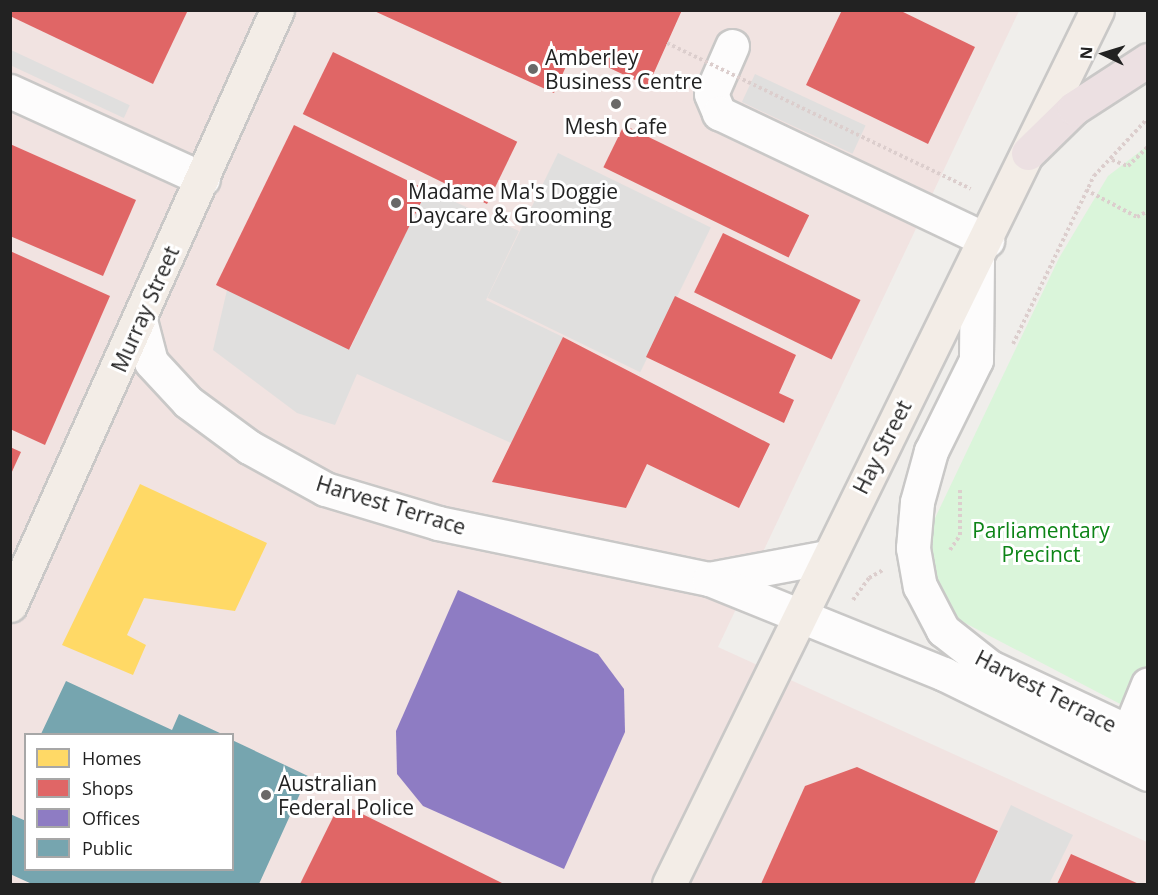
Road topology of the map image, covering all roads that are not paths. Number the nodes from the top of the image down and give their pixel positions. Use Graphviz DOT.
graph roads {
  1 [pos="277,10"];
  2 [pos="1097,10"];
  3 [pos="732,46"];
  4 [pos="1148,60"];
  5 [pos="10,91"];
  6 [pos="1028,153"];
  7 [pos="203,179"];
  8 [pos="982,250"];
  9 [pos="140,320"];
  10 [pos="827,557"];
  11 [pos="709,579"];
  12 [pos="10,605"];
  13 [pos="800,612"];
  14 [pos="1148,684"];
  15 [pos="1131,744"];
  16 [pos="1148,774"];
  17 [pos="669,885"];
  1 -- 7 [label="main road, Murray Street"];
  2 -- 6 [label="main road, Hay Street"];
  3 -- 8 [label="street"];
  4 -- 6 [label="highway"];
  5 -- 7 [label="street"];
  6 -- 8 [label="main road, Hay Street"];
  7 -- 9 [label="main road, Murray Street"];
  8 -- 10 [label="main road, Hay Street"];
  8 -- 15 [label="street, Harvest Terrace"];
  9 -- 11 [label="street, Harvest Terrace"];
  9 -- 12 [label="main road, Murray Street"];
  10 -- 11 [label="street, Harvest Terrace"];
  10 -- 13 [label="main road, Hay Street"];
  11 -- 13 [label="street, Harvest Terrace"];
  13 -- 15 [label="street, Harvest Terrace"];
  13 -- 17 [label="main road, Hay Street"];
  14 -- 15 [label="street"];
  15 -- 16 [label="street, Harvest Terrace"];
}
